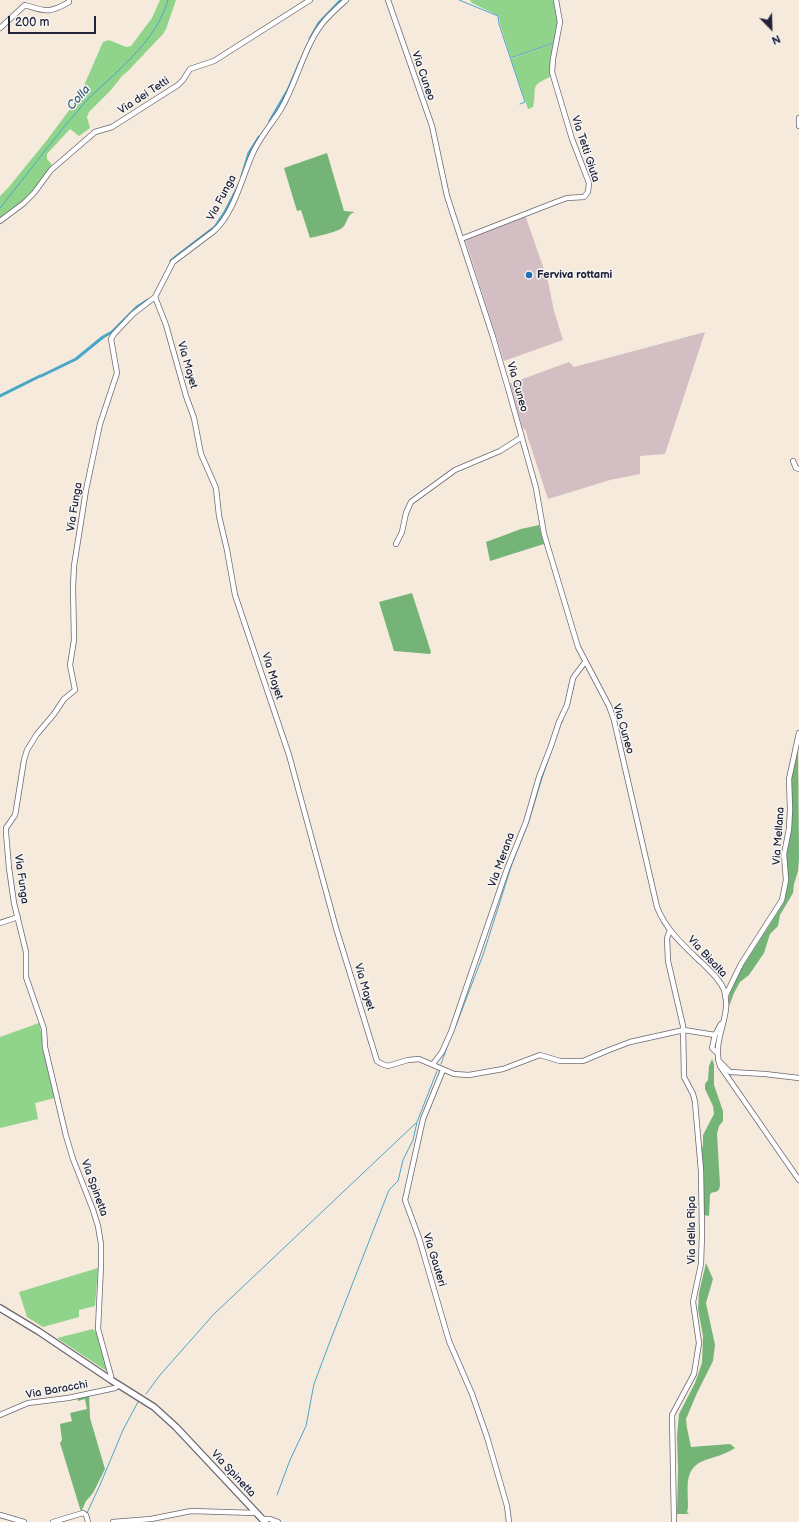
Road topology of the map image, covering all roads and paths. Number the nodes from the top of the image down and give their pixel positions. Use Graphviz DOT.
graph roads {
  1 [pos="310,0"];
  2 [pos="346,0"];
  3 [pos="388,0"];
  4 [pos="556,0"];
  5 [pos="69,1"];
  6 [pos="0,28"];
  7 [pos="799,118"];
  8 [pos="799,126"];
  9 [pos="0,221"];
  10 [pos="461,239"];
  11 [pos="155,297"];
  12 [pos="522,437"];
  13 [pos="793,461"];
  14 [pos="799,470"];
  15 [pos="396,544"];
  16 [pos="585,662"];
  17 [pos="799,733"];
  18 [pos="627,777"];
  19 [pos="18,917"];
  20 [pos="0,923"];
  21 [pos="670,930"];
  22 [pos="726,997"];
  23 [pos="723,1022"];
  24 [pos="682,1031"];
  25 [pos="715,1035"];
  26 [pos="717,1053"];
  27 [pos="718,1059"];
  28 [pos="433,1064"];
  29 [pos="443,1070"];
  30 [pos="730,1072"];
  31 [pos="52,1074"];
  32 [pos="799,1078"];
  33 [pos="736,1089"];
  34 [pos="799,1180"];
  35 [pos="0,1308"];
  36 [pos="111,1380"];
  37 [pos="119,1385"];
  38 [pos="0,1415"];
  39 [pos="256,1513"];
  40 [pos="0,1515"];
  41 [pos="263,1521"];
  42 [pos="24,1522"];
  43 [pos="53,1522"];
  44 [pos="88,1522"];
  45 [pos="113,1522"];
  46 [pos="278,1522"];
  47 [pos="509,1522"];
  48 [pos="674,1522"];
  1 -- 9 [label="street, Via dei Tetti"];
  2 -- 11 [label="street, Via Funga"];
  3 -- 10 [label="street, Via Cuneo"];
  4 -- 10 [label="street, Via Tetti Giuta"];
  5 -- 6 [label="street"];
  7 -- 8 [label="street"];
  10 -- 12 [label="street, Via Cuneo"];
  11 -- 19 [label="street, Via Funga"];
  11 -- 28 [label="street, Via Mayet"];
  12 -- 15 [label="street"];
  12 -- 16 [label="street, Via Cuneo"];
  13 -- 14 [label="street"];
  16 -- 18 [label="street, Via Cuneo"];
  16 -- 28 [label="street, Via Merana"];
  17 -- 22 [label="street, Via Mellana"];
  18 -- 21 [label="street, Via Bisalta"];
  19 -- 20 [label="street"];
  19 -- 31 [label="street, Via Funga"];
  21 -- 22 [label="street, Via Bisalta"];
  21 -- 24 [label="street, Via della Ripa"];
  22 -- 23 [label="street"];
  23 -- 25 [label="street"];
  23 -- 26 [label="street"];
  24 -- 25 [label="street"];
  24 -- 29 [label="street"];
  24 -- 48 [label="street, Via della Ripa"];
  25 -- 26 [label="street"];
  26 -- 27 [label="street"];
  27 -- 30 [label="street"];
  27 -- 33 [label="street"];
  28 -- 29 [label="street"];
  29 -- 47 [label="street, Via Gauteri"];
  30 -- 32 [label="street"];
  30 -- 33 [label="street"];
  31 -- 36 [label="street, Via Spinetta"];
  33 -- 34 [label="street"];
  35 -- 36 [label="main road, Via Spinetta"];
  36 -- 37 [label="main road, Via Spinetta"];
  37 -- 38 [label="street, Via Baracchi"];
  37 -- 39 [label="main road, Via Spinetta"];
  39 -- 41 [label="main road, Via Spinetta"];
  39 -- 45 [label="street"];
  40 -- 42 [label="street"];
  41 -- 46 [label="street"];
  43 -- 44 [label="street"];
}
